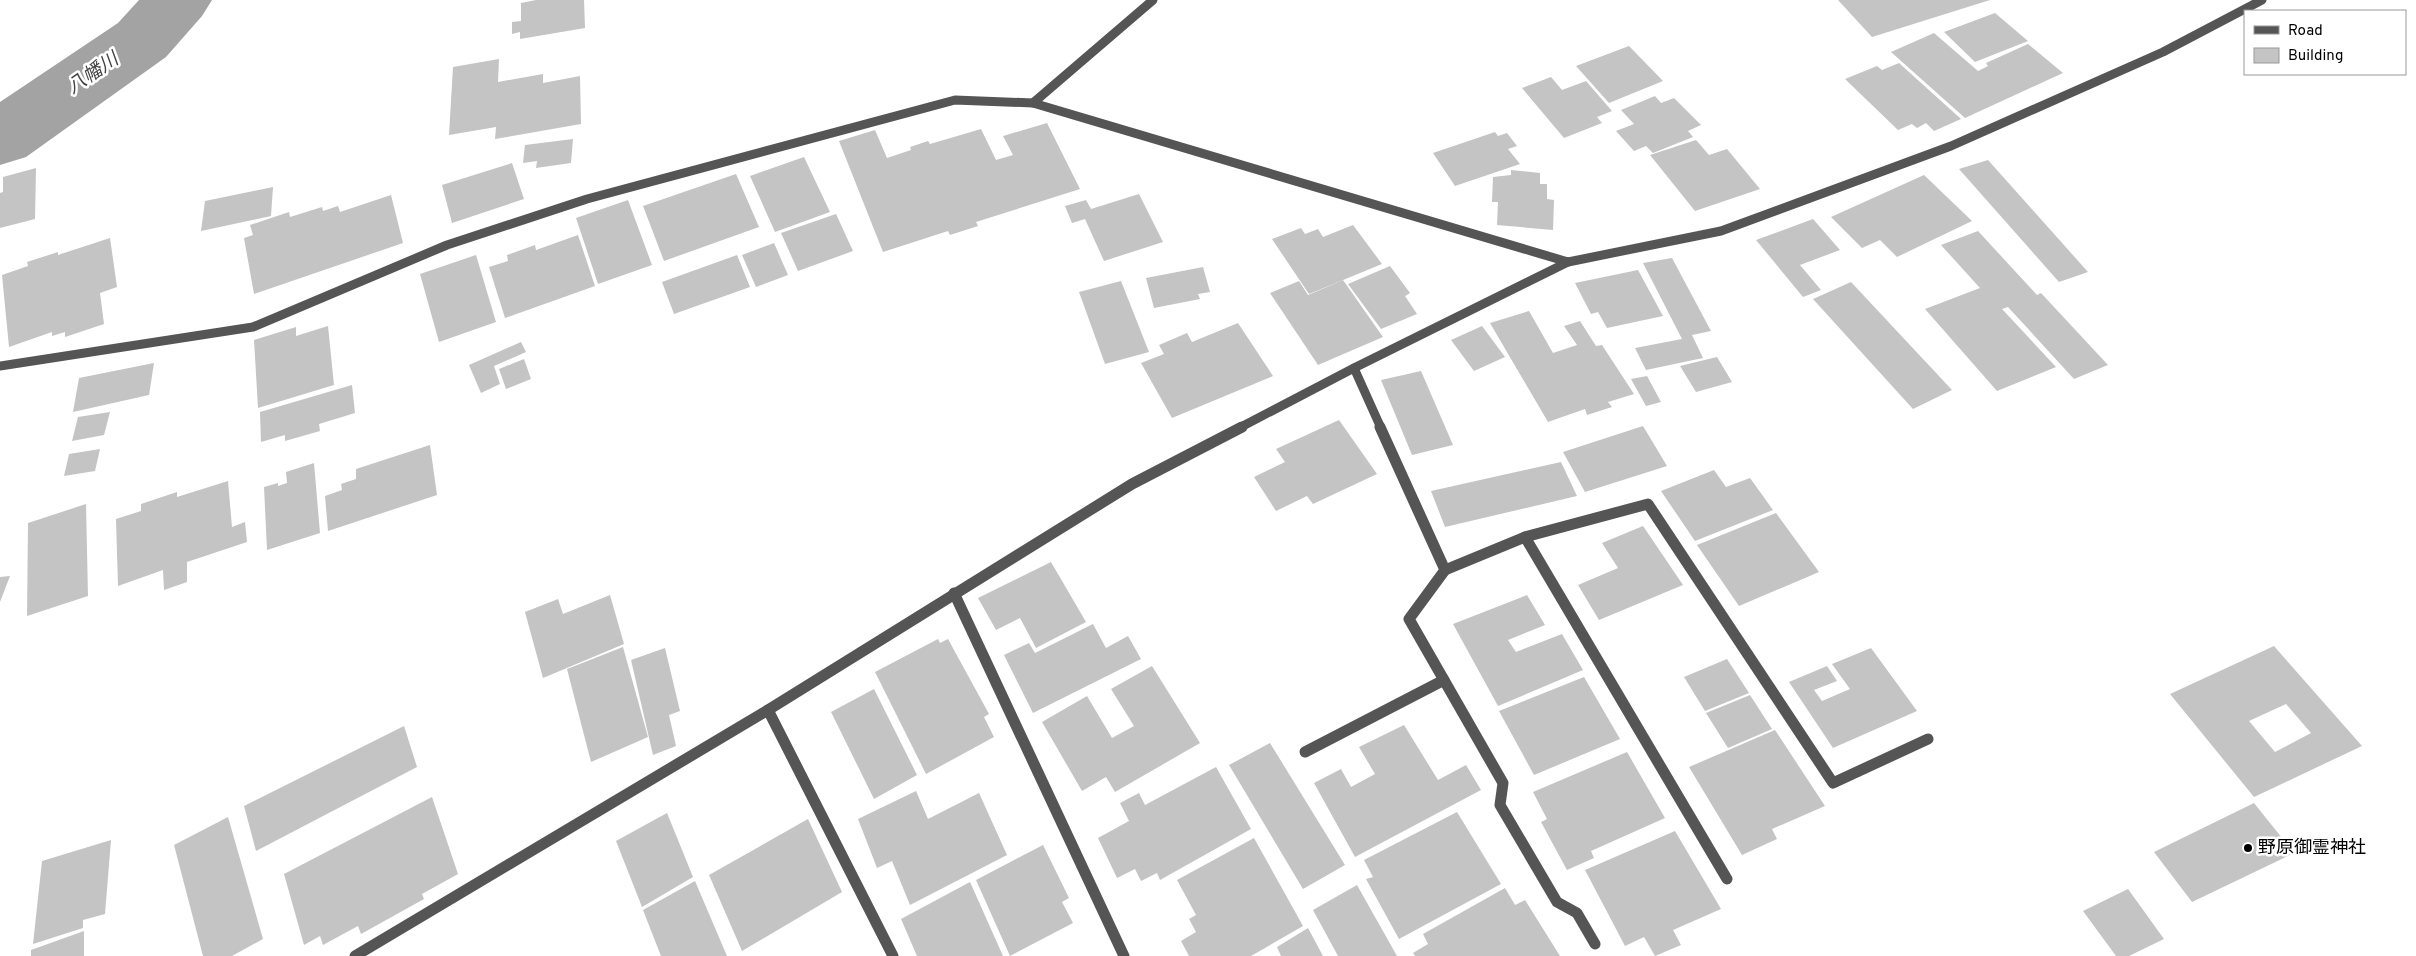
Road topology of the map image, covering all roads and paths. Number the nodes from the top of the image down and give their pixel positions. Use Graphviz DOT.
graph roads {
  1 [pos="1153,0"];
  2 [pos="2258,1"];
  3 [pos="1033,103"];
  4 [pos="1568,262"];
  5 [pos="0,366"];
  6 [pos="1354,368"];
  7 [pos="1525,537"];
  8 [pos="1446,570"];
  9 [pos="954,593"];
  10 [pos="1444,680"];
  11 [pos="768,710"];
  12 [pos="1928,739"];
  13 [pos="1305,752"];
  14 [pos="1727,880"];
  15 [pos="1595,944"];
  16 [pos="355,956"];
  17 [pos="893,956"];
  18 [pos="1124,956"];
  1 -- 3 [label="street"];
  2 -- 4 [label="street"];
  3 -- 4 [label="street"];
  3 -- 5 [label="street"];
  4 -- 6 [label="street"];
  6 -- 8 [label="street"];
  6 -- 9 [label="street"];
  7 -- 8 [label="street"];
  7 -- 12 [label="street"];
  7 -- 14 [label="street"];
  8 -- 10 [label="street"];
  9 -- 11 [label="street"];
  9 -- 18 [label="street"];
  10 -- 13 [label="street"];
  10 -- 15 [label="street"];
  11 -- 16 [label="street"];
  11 -- 17 [label="street"];
}
